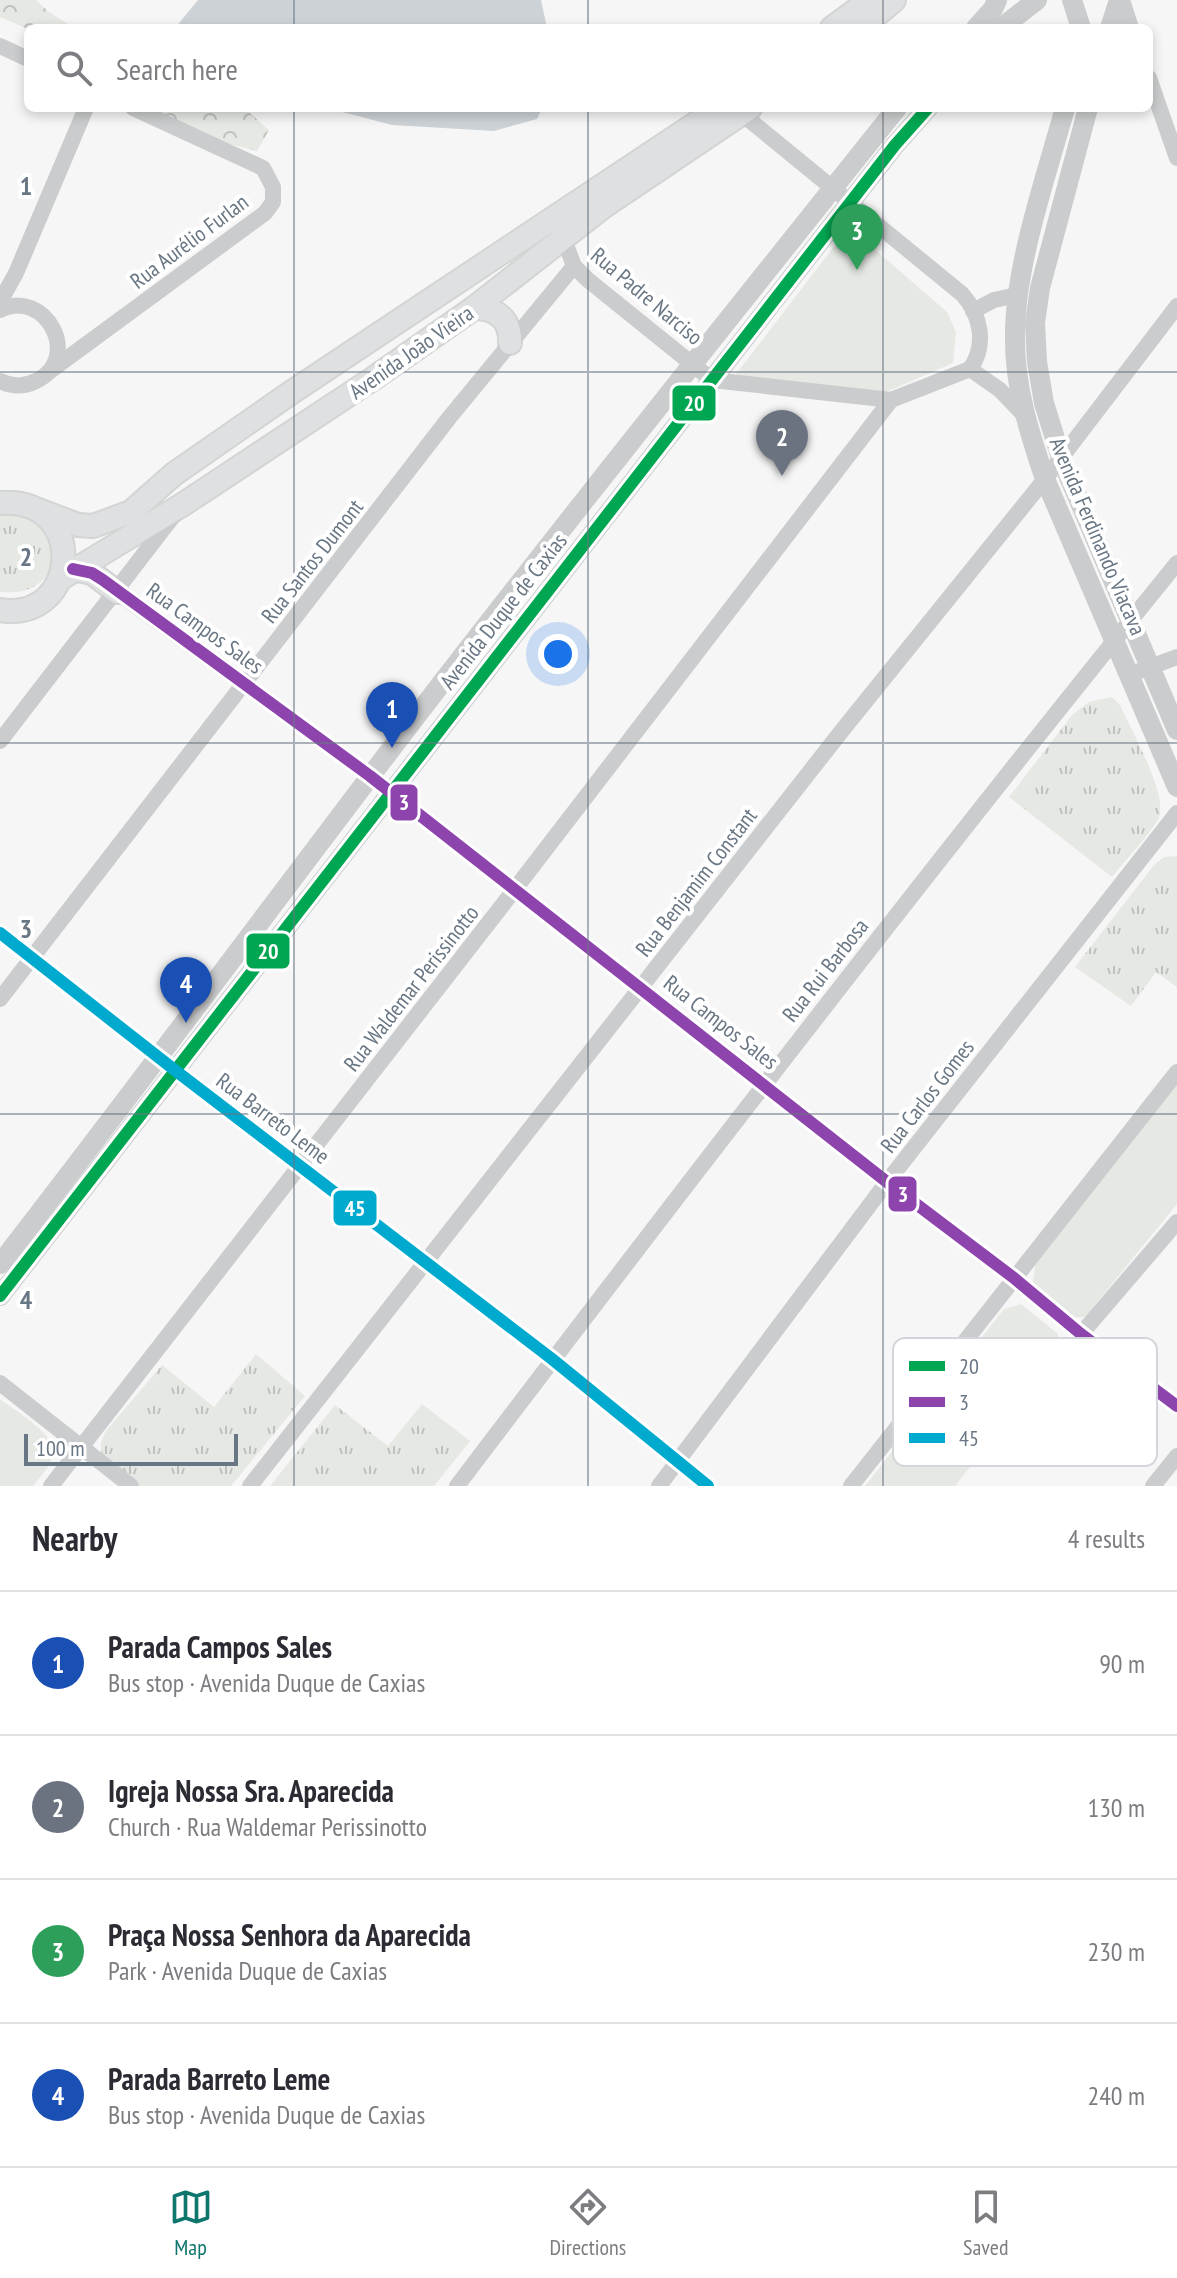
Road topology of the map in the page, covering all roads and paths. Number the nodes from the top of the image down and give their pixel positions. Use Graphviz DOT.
graph roads {
  1 [pos="870,0"];
  2 [pos="894,0"];
  3 [pos="997,0"];
  4 [pos="1037,0"];
  5 [pos="1072,0"];
  6 [pos="1120,0"];
  7 [pos="837,24"];
  8 [pos="866,24"];
  9 [pos="980,24"];
  10 [pos="1006,24"];
  11 [pos="1080,24"];
  12 [pos="1111,24"];
  13 [pos="1129,24"];
  14 [pos="0,46"];
  15 [pos="24,57"];
  16 [pos="1153,89"];
  17 [pos="84,112"];
  18 [pos="142,112"];
  19 [pos="713,112"];
  20 [pos="745,112"];
  21 [pos="747,112"];
  22 [pos="894,112"];
  23 [pos="925,112"];
  24 [pos="1064,112"];
  25 [pos="1087,112"];
  26 [pos="1177,158"];
  27 [pos="833,188"];
  28 [pos="851,203"];
  29 [pos="563,237"];
  30 [pos="574,266"];
  31 [pos="16,273"];
  32 [pos="1017,295"];
  33 [pos="0,302"];
  34 [pos="18,305"];
  35 [pos="1177,306"];
  36 [pos="474,308"];
  37 [pos="0,310"];
  38 [pos="973,311"];
  39 [pos="101,335"];
  40 [pos="59,343"];
  41 [pos="510,343"];
  42 [pos="692,363"];
  43 [pos="970,369"];
  44 [pos="50,371"];
  45 [pos="712,380"];
  46 [pos="0,381"];
  47 [pos="891,400"];
  48 [pos="1024,415"];
  49 [pos="1061,458"];
  50 [pos="1045,479"];
  51 [pos="4,499"];
  52 [pos="182,505"];
  53 [pos="38,510"];
  54 [pos="1177,563"];
  55 [pos="66,574"];
  56 [pos="117,592"];
  57 [pos="4,613"];
  58 [pos="1129,621"];
  59 [pos="1115,640"];
  60 [pos="1177,657"];
  61 [pos="1150,667"];
  62 [pos="1129,675"];
  63 [pos="244,684"];
  64 [pos="1177,730"];
  65 [pos="0,741"];
  66 [pos="370,776"];
  67 [pos="1177,787"];
  68 [pos="391,794"];
  69 [pos="1177,813"];
  70 [pos="515,889"];
  71 [pos="0,933"];
  72 [pos="32,958"];
  73 [pos="642,988"];
  74 [pos="0,999"];
  75 [pos="159,1058"];
  76 [pos="176,1071"];
  77 [pos="1177,1072"];
  78 [pos="764,1084"];
  79 [pos="301,1166"];
  80 [pos="887,1182"];
  81 [pos="1177,1222"];
  82 [pos="427,1263"];
  83 [pos="0,1264"];
  84 [pos="1014,1278"];
  85 [pos="0,1296"];
  86 [pos="1081,1334"];
  87 [pos="967,1338"];
  88 [pos="1086,1338"];
  89 [pos="552,1359"];
  90 [pos="0,1383"];
  91 [pos="1157,1391"];
  92 [pos="1177,1406"];
  93 [pos="893,1432"];
  94 [pos="80,1447"];
  95 [pos="1177,1456"];
  96 [pos="678,1462"];
  97 [pos="51,1486"];
  98 [pos="131,1486"];
  99 [pos="250,1486"];
  100 [pos="457,1486"];
  101 [pos="659,1486"];
  102 [pos="708,1486"];
  103 [pos="851,1486"];
  104 [pos="1153,1486"];
  1 -- 7 [label="main road"];
  2 -- 8 [label="main road"];
  3 -- 9 [label="street"];
  4 -- 10 [label="street"];
  5 -- 11 [label="street"];
  6 -- 12 [label="street"];
  6 -- 13 [label="street"];
  14 -- 15 [label="street"];
  16 -- 26 [label="street"];
  17 -- 31 [label="street"];
  18 -- 39 [label="street, Rua Aurélio Furlan"];
  19 -- 53 [label="main road, Avenida João Vieira"];
  20 -- 29 [label="main road, Avenida João Vieira"];
  21 -- 27 [label="street"];
  22 -- 27 [label="street, Avenida Duque de Caxias"];
  23 -- 28 [label="street, Avenida Duque de Caxias"];
  24 -- 32 [label="street, Avenida Ferdinando Viacava"];
  25 -- 49 [label="street, Avenida Ferdinando Viacava"];
  27 -- 28 [label="street"];
  27 -- 42 [label="street, Avenida Duque de Caxias"];
  28 -- 38 [label="street"];
  28 -- 45 [label="street, Avenida Duque de Caxias"];
  29 -- 30 [label="street, Rua Padre Narciso"];
  29 -- 36 [label="main road, Avenida João Vieira"];
  30 -- 41 [label="street, Rua Santos Dumont"];
  30 -- 42 [label="street, Rua Padre Narciso"];
  31 -- 33 [label="street"];
  31 -- 34 [label="street"];
  32 -- 38 [label="street"];
  32 -- 48 [label="street, Avenida Ferdinando Viacava"];
  34 -- 37 [label="street"];
  34 -- 40 [label="street"];
  35 -- 49 [label="street, Rua Benjamim Constant"];
  36 -- 41 [label="main road"];
  36 -- 52 [label="main road, Avenida João Vieira"];
  38 -- 43 [label="street"];
  39 -- 40 [label="street, Rua Aurélio Furlan"];
  39 -- 44 [label="street, Rua Aurélio Furlan"];
  40 -- 44 [label="street"];
  41 -- 63 [label="street, Rua Santos Dumont"];
  42 -- 45 [label="street, Rua Padre Narciso"];
  42 -- 66 [label="street, Avenida Duque de Caxias"];
  43 -- 47 [label="street"];
  43 -- 48 [label="street"];
  44 -- 46 [label="street, Rua Aurélio Furlan"];
  45 -- 47 [label="street"];
  45 -- 68 [label="street, Avenida Duque de Caxias"];
  47 -- 70 [label="street, Rua Waldemar Perissinotto"];
  48 -- 50 [label="street, Avenida Ferdinando Viacava"];
  49 -- 50 [label="street, Rua Benjamim Constant"];
  49 -- 58 [label="street, Avenida Ferdinando Viacava"];
  50 -- 59 [label="street, Avenida Ferdinando Viacava"];
  50 -- 73 [label="street, Rua Benjamim Constant"];
  51 -- 53 [label="main road, Avenida João Vieira"];
  52 -- 55 [label="main road, Avenida João Vieira"];
  52 -- 56 [label="street"];
  53 -- 55 [label="main road"];
  54 -- 58 [label="street, Rua Rui Barbosa"];
  55 -- 56 [label="main road"];
  55 -- 57 [label="main road, Avenida João Vieira"];
  56 -- 63 [label="street, Rua Campos Sales"];
  56 -- 65 [label="street"];
  58 -- 59 [label="street, Rua Rui Barbosa"];
  58 -- 61 [label="street, Avenida Ferdinando Viacava"];
  59 -- 62 [label="street, Avenida Ferdinando Viacava"];
  59 -- 78 [label="street, Rua Rui Barbosa"];
  60 -- 61 [label="street"];
  61 -- 62 [label="street"];
  61 -- 64 [label="street, Avenida Ferdinando Viacava"];
  62 -- 67 [label="street, Avenida Ferdinando Viacava"];
  63 -- 66 [label="street, Rua Campos Sales"];
  63 -- 72 [label="street, Rua Santos Dumont"];
  66 -- 68 [label="street, Rua Campos Sales"];
  66 -- 75 [label="street, Avenida Duque de Caxias"];
  68 -- 70 [label="street, Rua Campos Sales"];
  68 -- 76 [label="street, Avenida Duque de Caxias"];
  69 -- 80 [label="street, Rua Carlos Gomes"];
  70 -- 73 [label="street, Rua Campos Sales"];
  70 -- 79 [label="street, Rua Waldemar Perissinotto"];
  71 -- 72 [label="street, Rua Barreto Leme"];
  72 -- 74 [label="street, Rua Santos Dumont"];
  72 -- 75 [label="street, Rua Barreto Leme"];
  73 -- 78 [label="street, Rua Campos Sales"];
  73 -- 82 [label="street, Rua Benjamim Constant"];
  75 -- 76 [label="street, Rua Barreto Leme"];
  75 -- 83 [label="street, Avenida Duque de Caxias"];
  76 -- 79 [label="street, Rua Barreto Leme"];
  76 -- 85 [label="street, Avenida Duque de Caxias"];
  77 -- 84 [label="street"];
  78 -- 80 [label="street, Rua Campos Sales"];
  78 -- 89 [label="street, Rua Rui Barbosa"];
  79 -- 82 [label="street, Rua Barreto Leme"];
  79 -- 94 [label="street, Rua Waldemar Perissinotto"];
  80 -- 84 [label="street, Rua Campos Sales"];
  80 -- 96 [label="street, Rua Carlos Gomes"];
  81 -- 86 [label="street"];
  82 -- 89 [label="street, Rua Barreto Leme"];
  82 -- 99 [label="street, Rua Benjamim Constant"];
  84 -- 86 [label="street, Rua Campos Sales"];
  84 -- 87 [label="street"];
  86 -- 88 [label="street, Rua Campos Sales"];
  89 -- 96 [label="street, Rua Barreto Leme"];
  89 -- 100 [label="street, Rua Rui Barbosa"];
  90 -- 94 [label="street"];
  91 -- 92 [label="street, Rua Campos Sales"];
  93 -- 103 [label="street"];
  94 -- 97 [label="street, Rua Waldemar Perissinotto"];
  94 -- 98 [label="street"];
  95 -- 104 [label="street"];
  96 -- 101 [label="street, Rua Carlos Gomes"];
  96 -- 102 [label="street, Rua Barreto Leme"];
}
